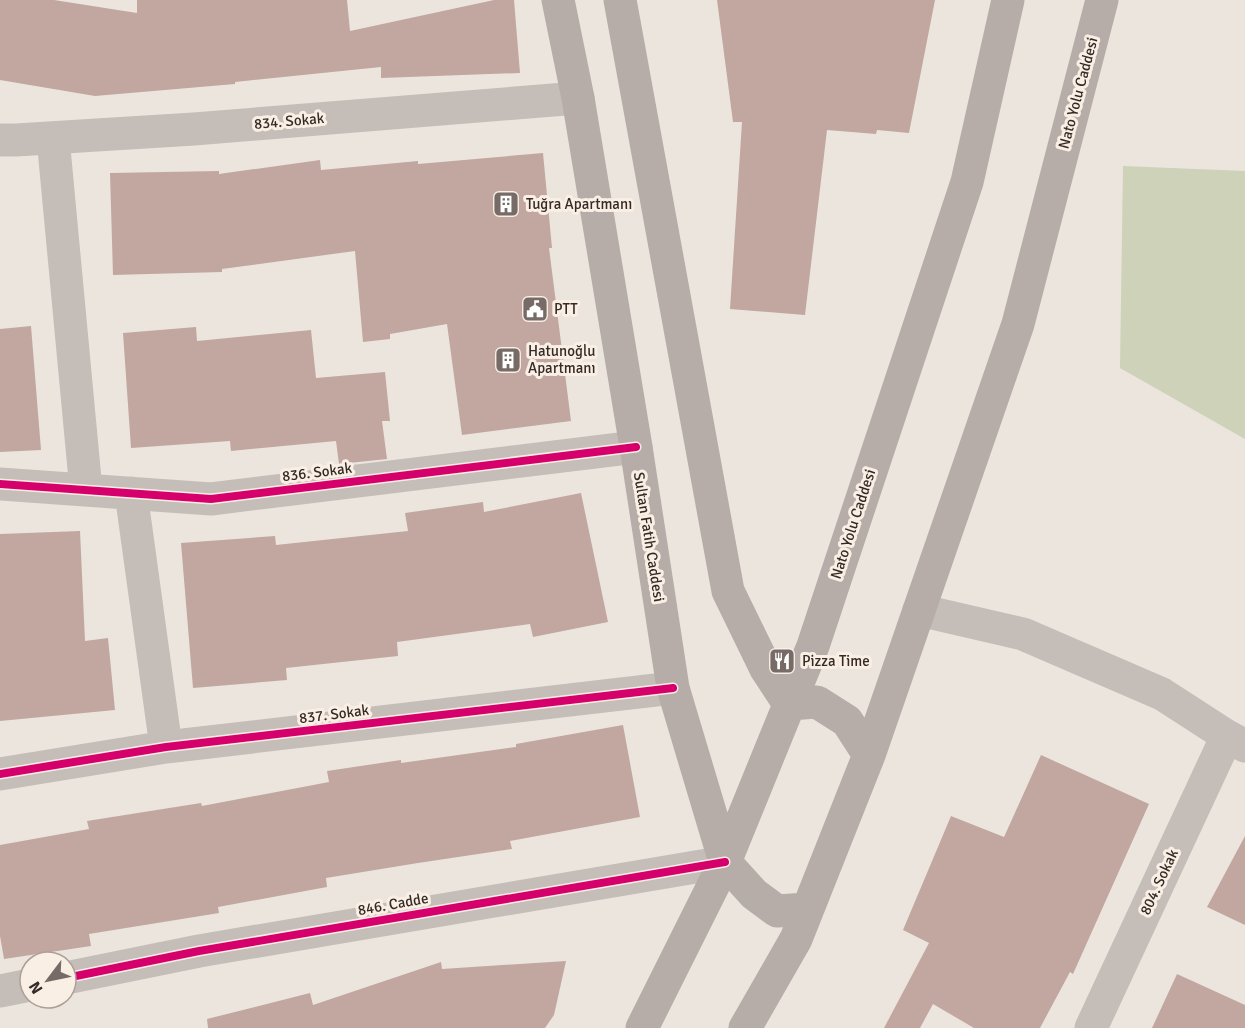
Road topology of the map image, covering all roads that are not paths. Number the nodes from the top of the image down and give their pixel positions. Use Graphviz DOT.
graph roads {
  1 [pos="558,0"];
  2 [pos="620,0"];
  3 [pos="1008,0"];
  4 [pos="1102,0"];
  5 [pos="578,98"];
  6 [pos="53,138"];
  7 [pos="0,140"];
  8 [pos="636,447"];
  9 [pos="0,484"];
  10 [pos="86,490"];
  11 [pos="131,493"];
  12 [pos="919,610"];
  13 [pos="673,688"];
  14 [pos="789,704"];
  15 [pos="1236,741"];
  16 [pos="166,747"];
  17 [pos="869,755"];
  18 [pos="0,774"];
  19 [pos="725,862"];
  20 [pos="807,909"];
  21 [pos="78,976"];
  22 [pos="18,987"];
  23 [pos="0,991"];
  24 [pos="642,1028"];
  25 [pos="745,1028"];
  26 [pos="1091,1028"];
  1 -- 5 [label="main road, Sultan Fatih Caddesi"];
  2 -- 14 [label="main road"];
  3 -- 14 [label="main road, Nato Yolu Caddesi"];
  4 -- 12 [label="main road, Nato Yolu Caddesi"];
  5 -- 6 [label="street, 834. Sokak"];
  5 -- 8 [label="main road, Sultan Fatih Caddesi"];
  6 -- 7 [label="street, 834. Sokak"];
  6 -- 10 [label="street"];
  8 -- 11 [label="street, 836. Sokak"];
  8 -- 13 [label="main road, Sultan Fatih Caddesi"];
  9 -- 10 [label="street, 836. Sokak"];
  10 -- 11 [label="street, 836. Sokak"];
  11 -- 16 [label="street"];
  12 -- 15 [label="street"];
  12 -- 17 [label="main road, Nato Yolu Caddesi"];
  13 -- 16 [label="street, 837. Sokak"];
  13 -- 19 [label="main road, Sultan Fatih Caddesi"];
  14 -- 17 [label="main road"];
  14 -- 19 [label="main road, Nato Yolu Caddesi"];
  15 -- 26 [label="street, 804. Sokak"];
  16 -- 18 [label="street, 837. Sokak"];
  17 -- 20 [label="main road, Nato Yolu Caddesi"];
  19 -- 20 [label="main road, Sultan Fatih Caddesi"];
  19 -- 21 [label="street, 846. Cadde"];
  19 -- 24 [label="main road, Nato Yolu Caddesi"];
  20 -- 25 [label="main road, Nato Yolu Caddesi"];
  22 -- 23 [label="street"];
}
